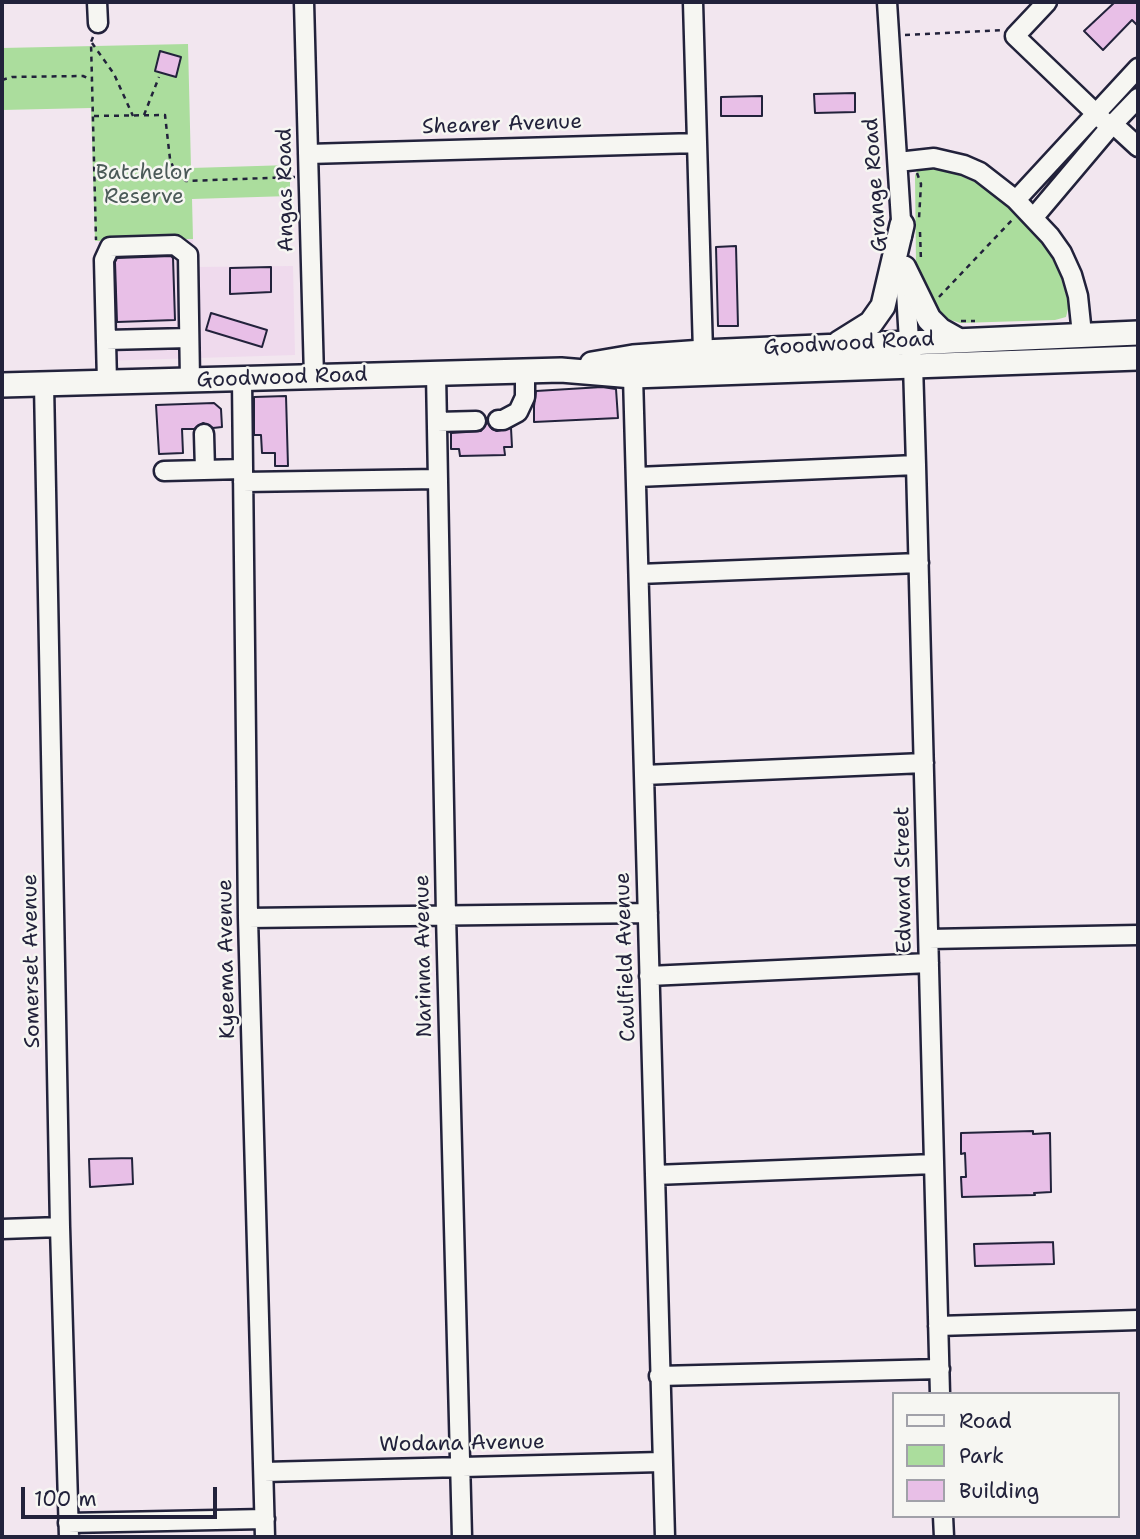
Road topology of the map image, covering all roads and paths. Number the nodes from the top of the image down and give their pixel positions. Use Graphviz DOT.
graph roads {
  1 [pos="97,2"];
  2 [pos="304,2"];
  3 [pos="693,2"];
  4 [pos="887,2"];
  5 [pos="1047,2"];
  6 [pos="98,23"];
  7 [pos="888,36"];
  8 [pos="1015,36"];
  9 [pos="91,42"];
  10 [pos="1138,68"];
  11 [pos="159,77"];
  12 [pos="2,80"];
  13 [pos="92,81"];
  14 [pos="1138,98"];
  15 [pos="1096,114"];
  16 [pos="144,115"];
  17 [pos="93,116"];
  18 [pos="133,116"];
  19 [pos="1111,125"];
  20 [pos="697,143"];
  21 [pos="1138,147"];
  22 [pos="308,154"];
  23 [pos="905,161"];
  24 [pos="309,176"];
  25 [pos="1016,209"];
  26 [pos="1034,217"];
  27 [pos="902,225"];
  28 [pos="96,239"];
  29 [pos="913,268"];
  30 [pos="934,302"];
  31 [pos="987,321"];
  32 [pos="958,330"];
  33 [pos="1138,333"];
  34 [pos="1082,334"];
  35 [pos="189,338"];
  36 [pos="106,340"];
  37 [pos="909,341"];
  38 [pos="836,345"];
  39 [pos="703,352"];
  40 [pos="1138,358"];
  41 [pos="912,364"];
  42 [pos="561,370"];
  43 [pos="526,371"];
  44 [pos="436,373"];
  45 [pos="633,376"];
  46 [pos="314,377"];
  47 [pos="242,379"];
  48 [pos="190,380"];
  49 [pos="107,382"];
  50 [pos="44,384"];
  51 [pos="2,385"];
  52 [pos="498,420"];
  53 [pos="475,421"];
  54 [pos="437,422"];
  55 [pos="204,434"];
  56 [pos="916,465"];
  57 [pos="205,470"];
  58 [pos="164,471"];
  59 [pos="243,476"];
  60 [pos="636,477"];
  61 [pos="438,479"];
  62 [pos="919,563"];
  63 [pos="639,574"];
  64 [pos="924,764"];
  65 [pos="644,775"];
  66 [pos="648,913"];
  67 [pos="446,915"];
  68 [pos="248,918"];
  69 [pos="1138,935"];
  70 [pos="929,939"];
  71 [pos="929,963"];
  72 [pos="649,976"];
  73 [pos="934,1164"];
  74 [pos="655,1175"];
  75 [pos="60,1227"];
  76 [pos="2,1229"];
  77 [pos="1138,1320"];
  78 [pos="939,1326"];
  79 [pos="940,1369"];
  80 [pos="659,1376"];
  81 [pos="940,1392"];
  82 [pos="661,1462"];
  83 [pos="460,1467"];
  84 [pos="264,1472"];
  85 [pos="943,1518"];
  86 [pos="265,1519"];
  87 [pos="68,1530"];
  88 [pos="265,1537"];
  89 [pos="463,1537"];
  90 [pos="665,1537"];
  91 [pos="944,1537"];
  1 -- 6 [label="street"];
  2 -- 22 [label="street, Angas Road"];
  3 -- 20 [label="street"];
  4 -- 7 [label="street, Grange Road"];
  5 -- 8 [label="street"];
  6 -- 9 [label="path"];
  7 -- 8 [label="path"];
  7 -- 23 [label="street, Grange Road"];
  8 -- 15 [label="street"];
  9 -- 13 [label="path"];
  9 -- 18 [label="path"];
  10 -- 15 [label="street"];
  11 -- 16 [label="path"];
  12 -- 13 [label="path"];
  13 -- 17 [label="path"];
  14 -- 19 [label="street"];
  15 -- 19 [label="street"];
  15 -- 25 [label="street"];
  16 -- 18 [label="path"];
  16 -- 24 [label="path"];
  17 -- 18 [label="path"];
  17 -- 28 [label="path"];
  19 -- 21 [label="street"];
  19 -- 26 [label="street"];
  20 -- 22 [label="street, Shearer Avenue"];
  20 -- 39 [label="street"];
  22 -- 24 [label="street, Angas Road"];
  23 -- 25 [label="street"];
  23 -- 27 [label="street, Grange Road"];
  23 -- 29 [label="path"];
  24 -- 46 [label="street, Angas Road"];
  25 -- 26 [label="street"];
  25 -- 30 [label="path"];
  26 -- 34 [label="street"];
  27 -- 29 [label="street, Grange Road"];
  27 -- 38 [label="main road"];
  29 -- 32 [label="main road"];
  29 -- 37 [label="street, Grange Road"];
  31 -- 32 [label="path"];
  32 -- 34 [label="main road, Goodwood Road"];
  32 -- 37 [label="main road, Goodwood Road"];
  33 -- 34 [label="main road, Goodwood Road"];
  35 -- 36 [label="street"];
  35 -- 36 [label="street"];
  35 -- 48 [label="street"];
  36 -- 49 [label="street"];
  37 -- 38 [label="main road, Goodwood Road"];
  37 -- 41 [label="street, Grange Road"];
  38 -- 39 [label="main road, Goodwood Road"];
  39 -- 42 [label="main road, Goodwood Road"];
  40 -- 41 [label="main road, Goodwood Road"];
  41 -- 45 [label="main road, Goodwood Road"];
  41 -- 56 [label="street, Edward Street"];
  42 -- 43 [label="main road, Goodwood Road"];
  42 -- 45 [label="main road, Goodwood Road"];
  43 -- 44 [label="main road, Goodwood Road"];
  43 -- 52 [label="street"];
  44 -- 46 [label="main road, Goodwood Road"];
  44 -- 54 [label="street, Narinna Avenue"];
  45 -- 60 [label="street, Caulfield Avenue"];
  46 -- 47 [label="main road, Goodwood Road"];
  47 -- 48 [label="main road, Goodwood Road"];
  47 -- 59 [label="street, Kyeema Avenue"];
  48 -- 49 [label="main road, Goodwood Road"];
  49 -- 50 [label="main road, Goodwood Road"];
  50 -- 51 [label="main road, Goodwood Road"];
  50 -- 75 [label="street, Somerset Avenue"];
  53 -- 54 [label="street"];
  54 -- 61 [label="street, Narinna Avenue"];
  55 -- 57 [label="street"];
  56 -- 60 [label="street"];
  56 -- 62 [label="street, Edward Street"];
  57 -- 58 [label="street"];
  57 -- 59 [label="street"];
  59 -- 61 [label="street"];
  59 -- 68 [label="street, Kyeema Avenue"];
  60 -- 63 [label="street, Caulfield Avenue"];
  61 -- 67 [label="street, Narinna Avenue"];
  62 -- 63 [label="street"];
  62 -- 64 [label="street, Edward Street"];
  63 -- 65 [label="street, Caulfield Avenue"];
  64 -- 65 [label="street"];
  64 -- 70 [label="street, Edward Street"];
  65 -- 66 [label="street, Caulfield Avenue"];
  66 -- 67 [label="street"];
  66 -- 72 [label="street, Caulfield Avenue"];
  67 -- 68 [label="street"];
  67 -- 83 [label="street, Narinna Avenue"];
  68 -- 84 [label="street, Kyeema Avenue"];
  69 -- 70 [label="street"];
  70 -- 71 [label="street, Edward Street"];
  71 -- 72 [label="street"];
  71 -- 73 [label="street, Edward Street"];
  72 -- 74 [label="street, Caulfield Avenue"];
  73 -- 74 [label="street"];
  73 -- 78 [label="street, Edward Street"];
  74 -- 80 [label="street, Caulfield Avenue"];
  75 -- 76 [label="street"];
  75 -- 87 [label="street, Somerset Avenue"];
  77 -- 78 [label="street"];
  78 -- 79 [label="street, Edward Street"];
  79 -- 80 [label="street"];
  79 -- 81 [label="street, Edward Street"];
  80 -- 82 [label="street, Caulfield Avenue"];
  82 -- 83 [label="street, Wodana Avenue"];
  82 -- 90 [label="street, Caulfield Avenue"];
  83 -- 84 [label="street, Wodana Avenue"];
  83 -- 89 [label="street, Narinna Avenue"];
  84 -- 86 [label="street, Kyeema Avenue"];
  85 -- 91 [label="street"];
  86 -- 87 [label="street"];
  86 -- 88 [label="street, Kyeema Avenue"];
}
